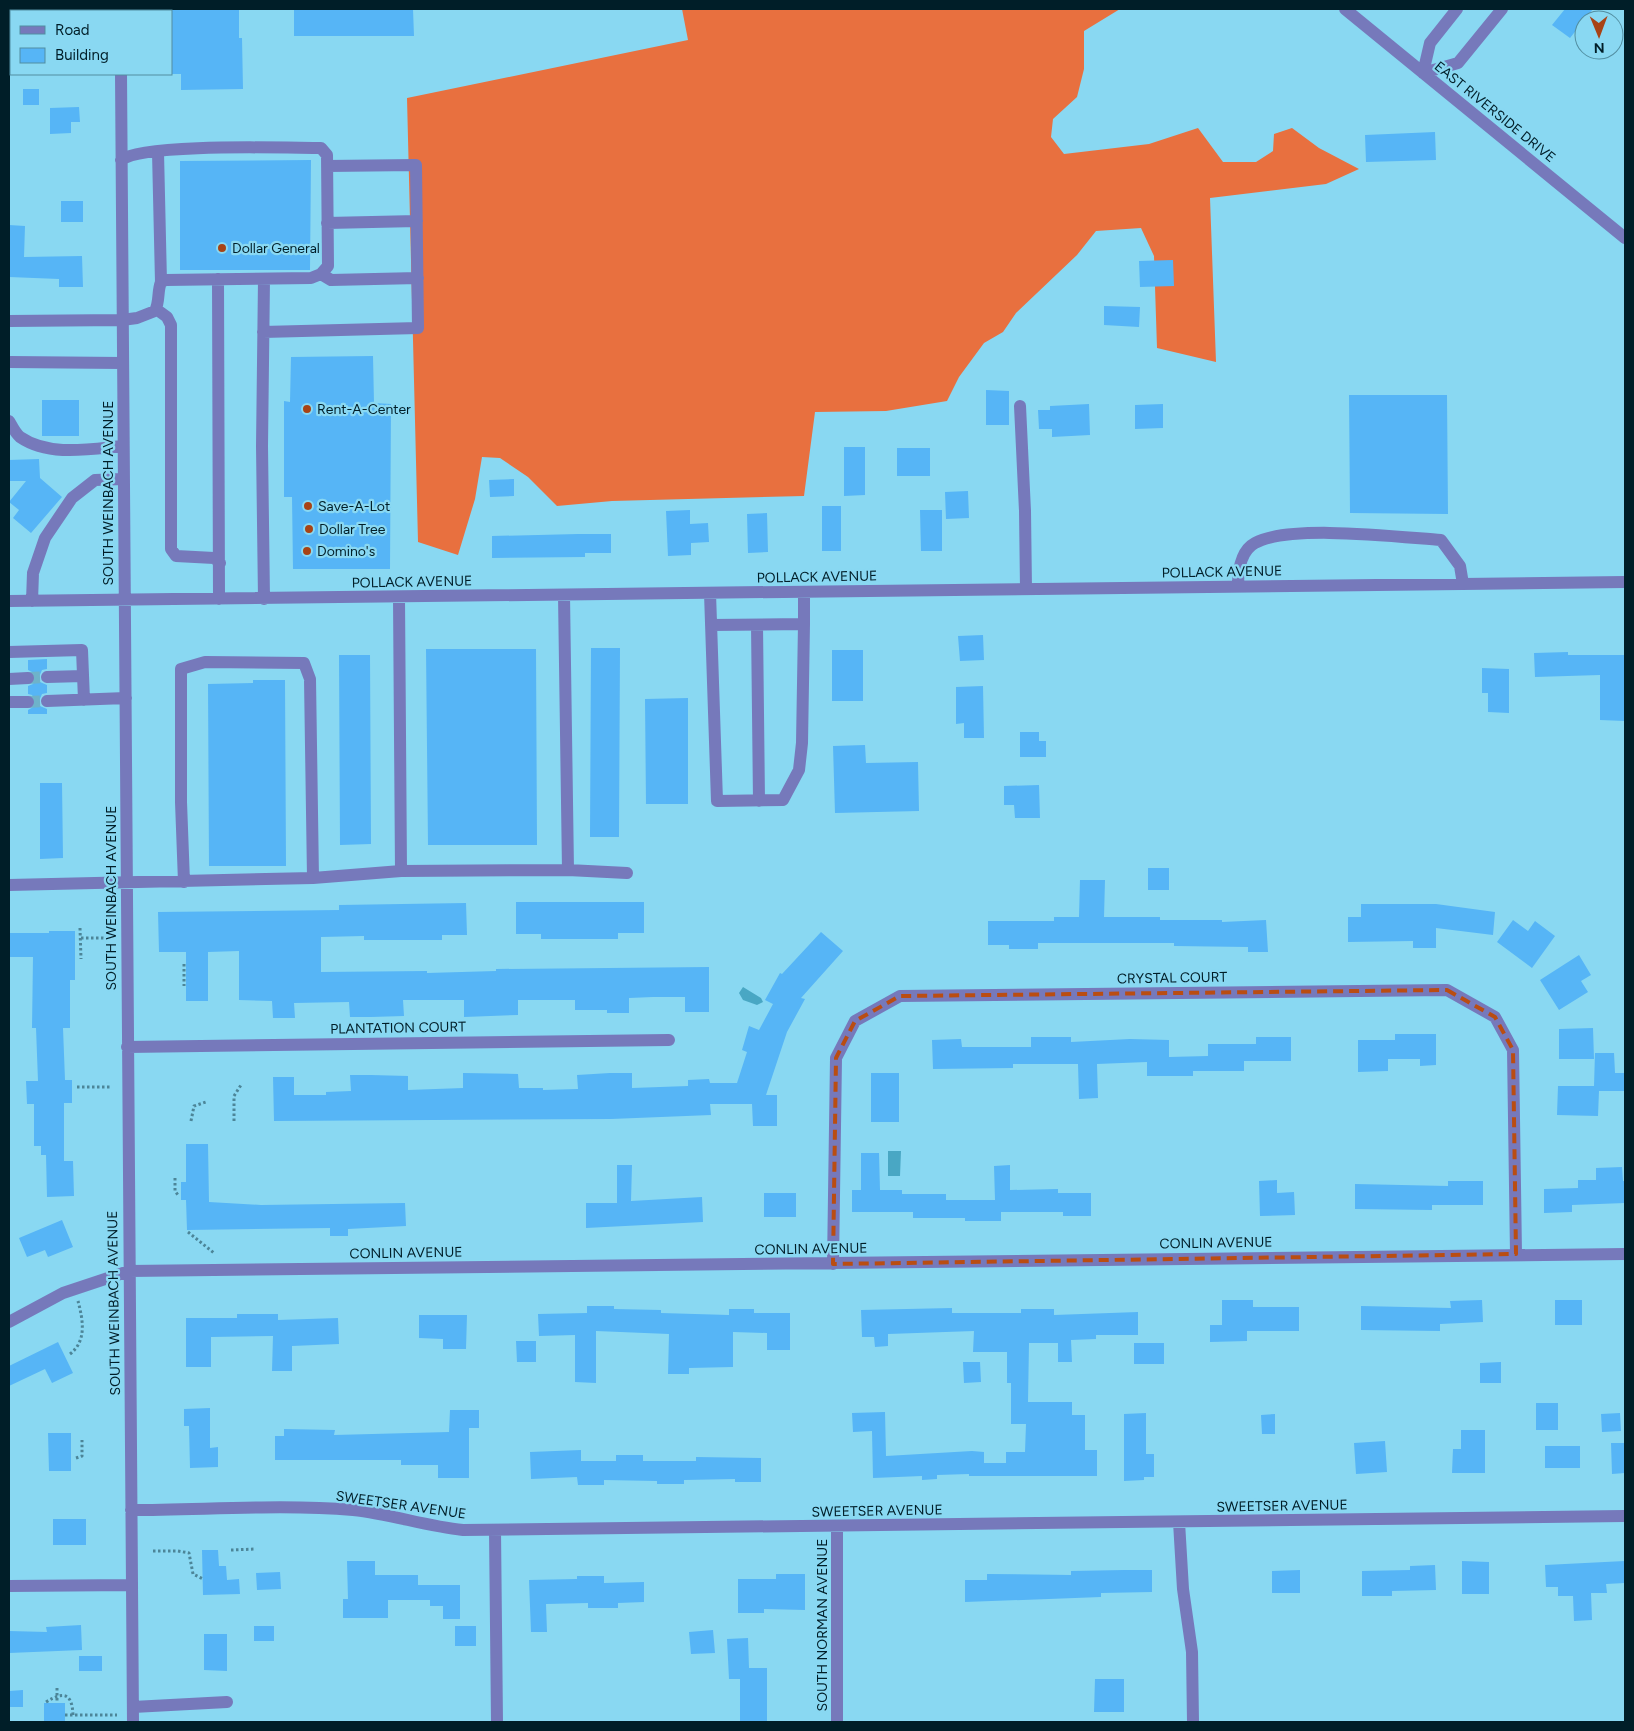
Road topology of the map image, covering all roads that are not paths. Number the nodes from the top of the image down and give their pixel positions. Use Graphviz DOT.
graph roads {
  1 [pos="1345,9"];
  2 [pos="1457,9"];
  3 [pos="1502,9"];
  4 [pos="1423,73"];
  5 [pos="120,75"];
  6 [pos="158,152"];
  7 [pos="121,160"];
  8 [pos="327,166"];
  9 [pos="418,221"];
  10 [pos="327,223"];
  11 [pos="1625,238"];
  12 [pos="321,274"];
  13 [pos="418,278"];
  14 [pos="218,279"];
  15 [pos="264,279"];
  16 [pos="161,282"];
  17 [pos="156,309"];
  18 [pos="122,320"];
  19 [pos="9,321"];
  20 [pos="263,332"];
  21 [pos="9,362"];
  22 [pos="122,363"];
  23 [pos="1020,406"];
  24 [pos="9,421"];
  25 [pos="123,446"];
  26 [pos="123,479"];
  27 [pos="220,563"];
  28 [pos="1625,582"];
  29 [pos="1463,584"];
  30 [pos="1238,587"];
  31 [pos="1026,589"];
  32 [pos="804,592"];
  33 [pos="710,593"];
  34 [pos="564,595"];
  35 [pos="400,598"];
  36 [pos="219,599"];
  37 [pos="264,599"];
  38 [pos="123,600"];
  39 [pos="9,601"];
  40 [pos="32,601"];
  41 [pos="804,624"];
  42 [pos="711,625"];
  43 [pos="757,625"];
  44 [pos="9,652"];
  45 [pos="83,676"];
  46 [pos="47,677"];
  47 [pos="9,678"];
  48 [pos="28,678"];
  49 [pos="126,698"];
  50 [pos="84,700"];
  51 [pos="47,701"];
  52 [pos="9,702"];
  53 [pos="28,702"];
  54 [pos="758,801"];
  55 [pos="568,870"];
  56 [pos="400,871"];
  57 [pos="627,873"];
  58 [pos="313,878"];
  59 [pos="184,882"];
  60 [pos="125,884"];
  61 [pos="9,885"];
  62 [pos="669,1040"];
  63 [pos="127,1047"];
  64 [pos="1516,1254"];
  65 [pos="1625,1254"];
  66 [pos="833,1264"];
  67 [pos="129,1272"];
  68 [pos="9,1322"];
  69 [pos="131,1510"];
  70 [pos="1625,1516"];
  71 [pos="1179,1522"];
  72 [pos="837,1527"];
  73 [pos="495,1530"];
  74 [pos="132,1585"];
  75 [pos="9,1586"];
  76 [pos="227,1702"];
  77 [pos="133,1707"];
  78 [pos="133,1722"];
  79 [pos="497,1722"];
  80 [pos="837,1722"];
  81 [pos="1193,1722"];
  1 -- 4 [label="street, EAST RIVERSIDE DRIVE"];
  2 -- 4 [label="street"];
  3 -- 4 [label="street"];
  4 -- 11 [label="street, EAST RIVERSIDE DRIVE"];
  5 -- 7 [label="street, SOUTH WEINBACH AVENUE"];
  6 -- 7 [label="street"];
  6 -- 8 [label="street"];
  6 -- 16 [label="street"];
  7 -- 18 [label="street, SOUTH WEINBACH AVENUE"];
  8 -- 9 [label="street"];
  8 -- 10 [label="street"];
  9 -- 10 [label="street"];
  9 -- 13 [label="street"];
  10 -- 12 [label="street"];
  12 -- 13 [label="street"];
  12 -- 15 [label="street"];
  13 -- 20 [label="street"];
  14 -- 15 [label="street"];
  14 -- 16 [label="street"];
  14 -- 27 [label="street"];
  15 -- 20 [label="street"];
  16 -- 17 [label="street"];
  17 -- 18 [label="street"];
  17 -- 27 [label="street"];
  18 -- 19 [label="street"];
  18 -- 22 [label="street, SOUTH WEINBACH AVENUE"];
  20 -- 37 [label="street"];
  21 -- 22 [label="street"];
  22 -- 25 [label="street, SOUTH WEINBACH AVENUE"];
  23 -- 31 [label="street"];
  24 -- 25 [label="street"];
  25 -- 26 [label="street, SOUTH WEINBACH AVENUE"];
  26 -- 38 [label="street, SOUTH WEINBACH AVENUE"];
  26 -- 40 [label="street"];
  27 -- 36 [label="street"];
  28 -- 29 [label="street, POLLACK AVENUE"];
  29 -- 30 [label="street, POLLACK AVENUE"];
  29 -- 30 [label="street"];
  30 -- 31 [label="street, POLLACK AVENUE"];
  31 -- 32 [label="street, POLLACK AVENUE"];
  32 -- 33 [label="street, POLLACK AVENUE"];
  32 -- 41 [label="street"];
  33 -- 34 [label="street, POLLACK AVENUE"];
  33 -- 42 [label="street"];
  34 -- 35 [label="street, POLLACK AVENUE"];
  34 -- 55 [label="street"];
  35 -- 37 [label="street, POLLACK AVENUE"];
  35 -- 56 [label="street"];
  36 -- 37 [label="street, POLLACK AVENUE"];
  36 -- 38 [label="street, POLLACK AVENUE"];
  38 -- 40 [label="street, POLLACK AVENUE"];
  38 -- 49 [label="street, SOUTH WEINBACH AVENUE"];
  39 -- 40 [label="street, POLLACK AVENUE"];
  41 -- 43 [label="street"];
  41 -- 54 [label="street"];
  42 -- 43 [label="street"];
  42 -- 54 [label="street"];
  43 -- 54 [label="street"];
  44 -- 45 [label="street"];
  45 -- 46 [label="street"];
  45 -- 50 [label="street"];
  47 -- 48 [label="street"];
  49 -- 50 [label="street"];
  49 -- 60 [label="street, SOUTH WEINBACH AVENUE"];
  50 -- 51 [label="street"];
  52 -- 53 [label="street"];
  55 -- 56 [label="street"];
  55 -- 57 [label="street"];
  56 -- 58 [label="street"];
  58 -- 59 [label="street"];
  58 -- 59 [label="street"];
  59 -- 60 [label="street"];
  60 -- 61 [label="street"];
  60 -- 63 [label="street, SOUTH WEINBACH AVENUE"];
  62 -- 63 [label="street, PLANTATION COURT"];
  63 -- 67 [label="street, SOUTH WEINBACH AVENUE"];
  64 -- 65 [label="street, CONLIN AVENUE"];
  64 -- 66 [label="street, CONLIN AVENUE"];
  64 -- 66 [label="street, CRYSTAL COURT"];
  66 -- 67 [label="street, CONLIN AVENUE"];
  67 -- 68 [label="street, CONLIN AVENUE"];
  67 -- 69 [label="street, SOUTH WEINBACH AVENUE"];
  69 -- 73 [label="street, SWEETSER AVENUE"];
  69 -- 74 [label="street, SOUTH WEINBACH AVENUE"];
  70 -- 71 [label="street, SWEETSER AVENUE"];
  71 -- 72 [label="street, SWEETSER AVENUE"];
  71 -- 81 [label="street"];
  72 -- 73 [label="street, SWEETSER AVENUE"];
  72 -- 80 [label="street, SOUTH NORMAN AVENUE"];
  73 -- 79 [label="street"];
  74 -- 75 [label="street"];
  74 -- 77 [label="street, SOUTH WEINBACH AVENUE"];
  76 -- 77 [label="street"];
  77 -- 78 [label="street, SOUTH WEINBACH AVENUE"];
}
